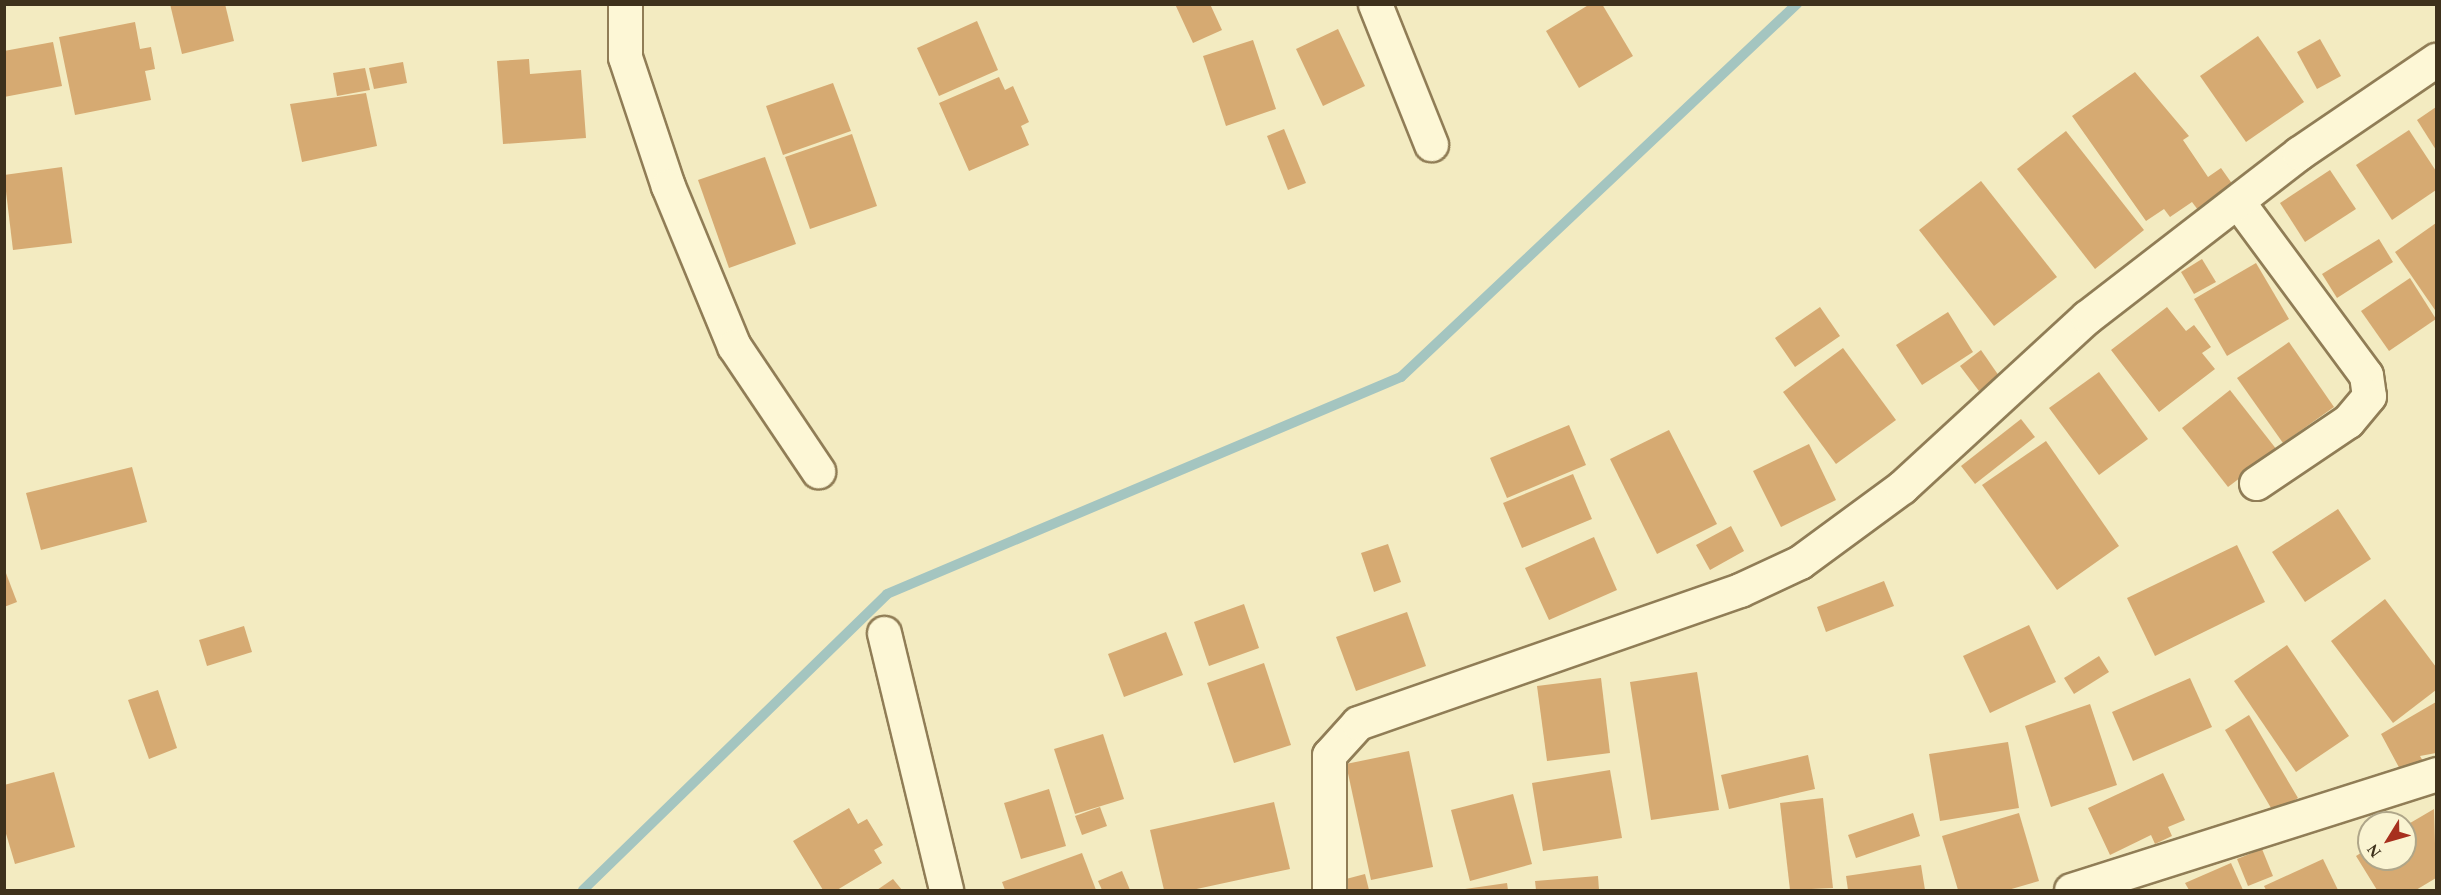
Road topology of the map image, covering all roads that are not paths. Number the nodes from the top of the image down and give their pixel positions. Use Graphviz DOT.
graph roads {
  1 [pos="625,4"];
  2 [pos="1375,4"];
  3 [pos="2436,60"];
  4 [pos="1431,144"];
  5 [pos="2238,202"];
  6 [pos="818,471"];
  7 [pos="2256,483"];
  8 [pos="884,633"];
  9 [pos="2436,774"];
  10 [pos="946,891"];
  11 [pos="1329,891"];
  12 [pos="2071,891"];
  1 -- 6 [label="street"];
  2 -- 4 [label="street"];
  3 -- 5 [label="street"];
  5 -- 7 [label="street"];
  5 -- 11 [label="street"];
  8 -- 10 [label="street"];
  9 -- 12 [label="street"];
}
